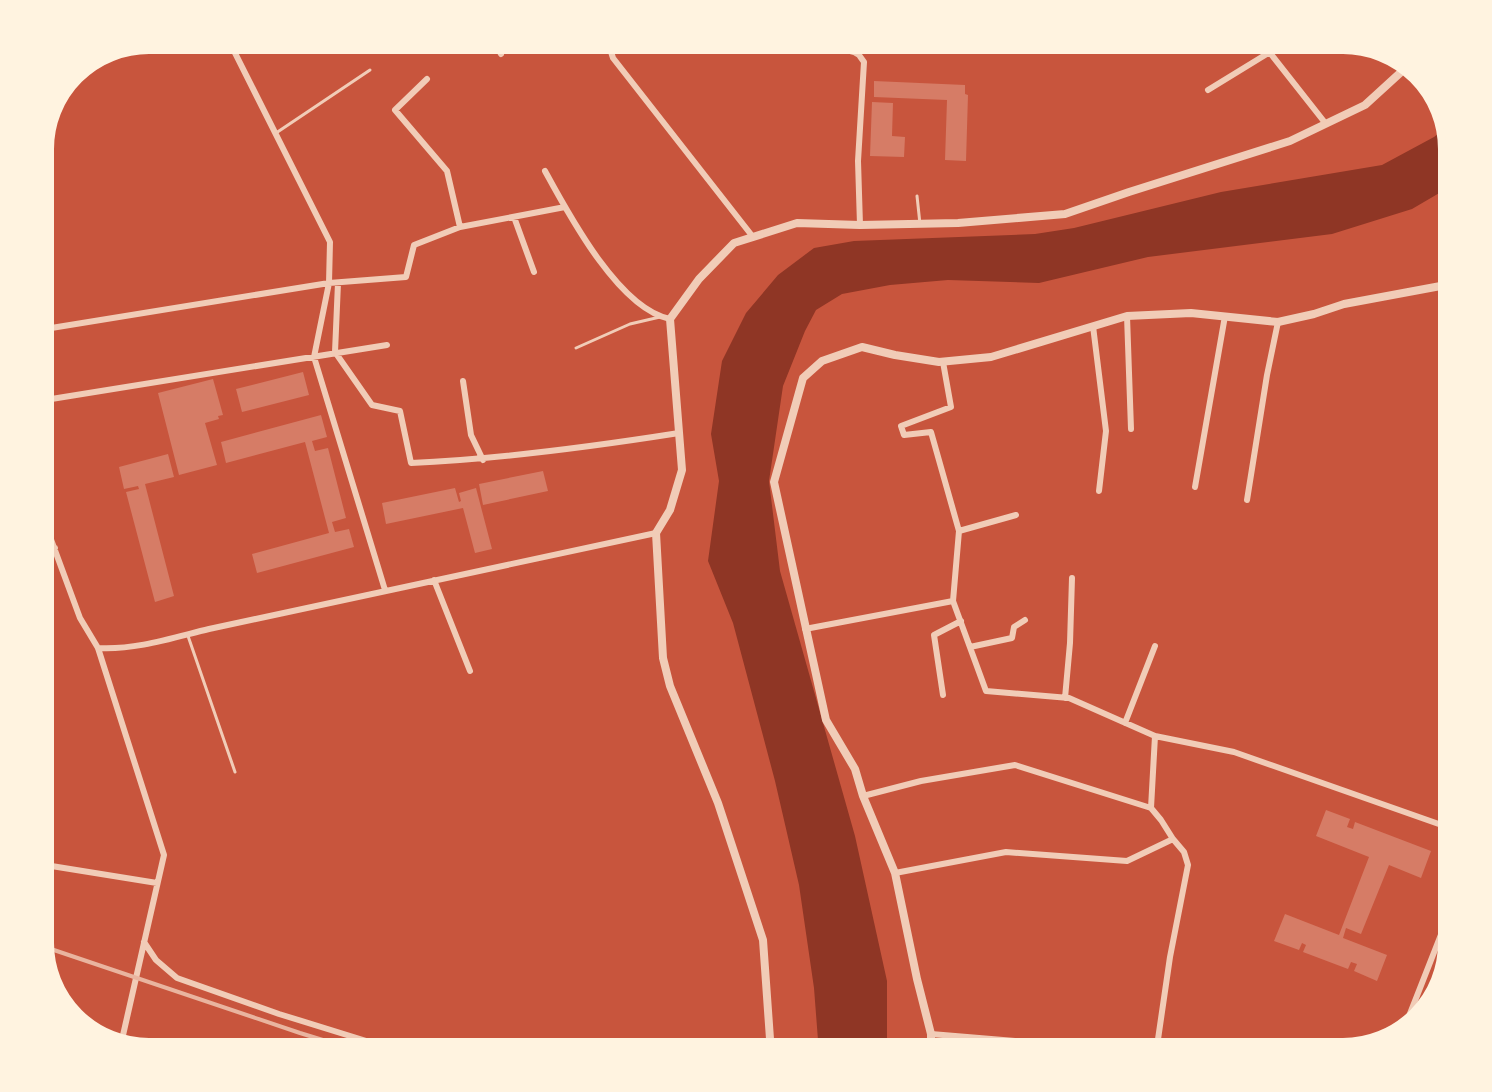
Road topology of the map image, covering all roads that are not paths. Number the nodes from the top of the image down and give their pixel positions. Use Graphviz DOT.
graph roads {
  1 [pos="234,50"];
  2 [pos="499,50"];
  3 [pos="610,50"];
  4 [pos="847,50"];
  5 [pos="1270,52"];
  6 [pos="501,54"];
  7 [pos="370,70"];
  8 [pos="1404,70"];
  9 [pos="427,79"];
  10 [pos="1209,90"];
  11 [pos="1326,124"];
  12 [pos="276,133"];
  13 [pos="545,171"];
  14 [pos="917,196"];
  15 [pos="565,207"];
  16 [pos="514,217"];
  17 [pos="920,224"];
  18 [pos="860,225"];
  19 [pos="460,227"];
  20 [pos="753,237"];
  21 [pos="534,272"];
  22 [pos="329,283"];
  23 [pos="338,283"];
  24 [pos="1442,286"];
  25 [pos="1127,316"];
  26 [pos="1226,316"];
  27 [pos="660,317"];
  28 [pos="670,319"];
  29 [pos="1278,322"];
  30 [pos="1093,326"];
  31 [pos="50,328"];
  32 [pos="387,345"];
  33 [pos="576,348"];
  34 [pos="335,352"];
  35 [pos="314,357"];
  36 [pos="943,362"];
  37 [pos="463,381"];
  38 [pos="50,399"];
  39 [pos="1131,429"];
  40 [pos="679,433"];
  41 [pos="483,460"];
  42 [pos="1195,487"];
  43 [pos="1099,491"];
  44 [pos="1247,500"];
  45 [pos="1016,515"];
  46 [pos="959,531"];
  47 [pos="656,533"];
  48 [pos="50,535"];
  49 [pos="55,548"];
  50 [pos="50,549"];
  51 [pos="1072,578"];
  52 [pos="434,580"];
  53 [pos="385,590"];
  54 [pos="953,601"];
  55 [pos="1025,620"];
  56 [pos="961,621"];
  57 [pos="805,629"];
  58 [pos="187,634"];
  59 [pos="1155,646"];
  60 [pos="970,647"];
  61 [pos="98,648"];
  62 [pos="470,671"];
  63 [pos="943,695"];
  64 [pos="1065,698"];
  65 [pos="1125,723"];
  66 [pos="1155,736"];
  67 [pos="235,772"];
  68 [pos="863,796"];
  69 [pos="1150,808"];
  70 [pos="1442,825"];
  71 [pos="1173,838"];
  72 [pos="50,866"];
  73 [pos="896,873"];
  74 [pos="157,884"];
  75 [pos="1442,932"];
  76 [pos="144,942"];
  77 [pos="1408,1018"];
  78 [pos="931,1034"];
  79 [pos="122,1038"];
  80 [pos="370,1042"];
  81 [pos="770,1042"];
  82 [pos="931,1042"];
  83 [pos="1023,1042"];
  84 [pos="1158,1042"];
  1 -- 12 [label="street"];
  2 -- 6 [label="street"];
  3 -- 20 [label="street"];
  4 -- 18 [label="street"];
  5 -- 10 [label="street"];
  5 -- 11 [label="street"];
  7 -- 12 [label="lane"];
  8 -- 11 [label="street"];
  9 -- 19 [label="street"];
  11 -- 17 [label="street"];
  12 -- 22 [label="street"];
  13 -- 15 [label="street"];
  14 -- 17 [label="lane"];
  15 -- 16 [label="street"];
  15 -- 27 [label="street"];
  16 -- 19 [label="street"];
  16 -- 21 [label="street"];
  17 -- 18 [label="street"];
  18 -- 20 [label="street"];
  19 -- 23 [label="street"];
  20 -- 28 [label="street"];
  22 -- 23 [label="street"];
  22 -- 31 [label="street"];
  22 -- 35 [label="street"];
  23 -- 34 [label="street"];
  24 -- 29 [label="street"];
  25 -- 26 [label="street"];
  25 -- 30 [label="street"];
  25 -- 39 [label="street"];
  26 -- 29 [label="street"];
  26 -- 42 [label="street"];
  27 -- 28 [label="street"];
  27 -- 33 [label="lane"];
  28 -- 40 [label="street"];
  29 -- 44 [label="street"];
  30 -- 36 [label="street"];
  30 -- 43 [label="street"];
  32 -- 34 [label="street"];
  34 -- 35 [label="street"];
  34 -- 41 [label="street"];
  35 -- 38 [label="street"];
  35 -- 53 [label="street"];
  36 -- 46 [label="street"];
  36 -- 57 [label="street"];
  37 -- 41 [label="street"];
  40 -- 41 [label="street"];
  40 -- 47 [label="street"];
  45 -- 46 [label="street"];
  46 -- 54 [label="street"];
  47 -- 52 [label="street"];
  47 -- 81 [label="street"];
  48 -- 49 [label="street"];
  49 -- 50 [label="street"];
  49 -- 61 [label="street"];
  51 -- 64 [label="street"];
  52 -- 53 [label="street"];
  52 -- 62 [label="street"];
  53 -- 58 [label="street"];
  54 -- 56 [label="street"];
  54 -- 57 [label="street"];
  55 -- 60 [label="street"];
  56 -- 60 [label="street"];
  56 -- 63 [label="street"];
  57 -- 68 [label="street"];
  58 -- 61 [label="street"];
  58 -- 67 [label="lane"];
  59 -- 65 [label="street"];
  60 -- 64 [label="street"];
  61 -- 74 [label="street"];
  64 -- 65 [label="street"];
  65 -- 66 [label="street"];
  66 -- 69 [label="street"];
  66 -- 70 [label="street"];
  68 -- 69 [label="street"];
  68 -- 73 [label="street"];
  69 -- 71 [label="street"];
  71 -- 73 [label="street"];
  71 -- 84 [label="street"];
  72 -- 74 [label="street"];
  73 -- 78 [label="street"];
  74 -- 76 [label="street"];
  75 -- 77 [label="street"];
  76 -- 79 [label="street"];
  76 -- 80 [label="street"];
  78 -- 82 [label="street"];
  78 -- 83 [label="street"];
}
